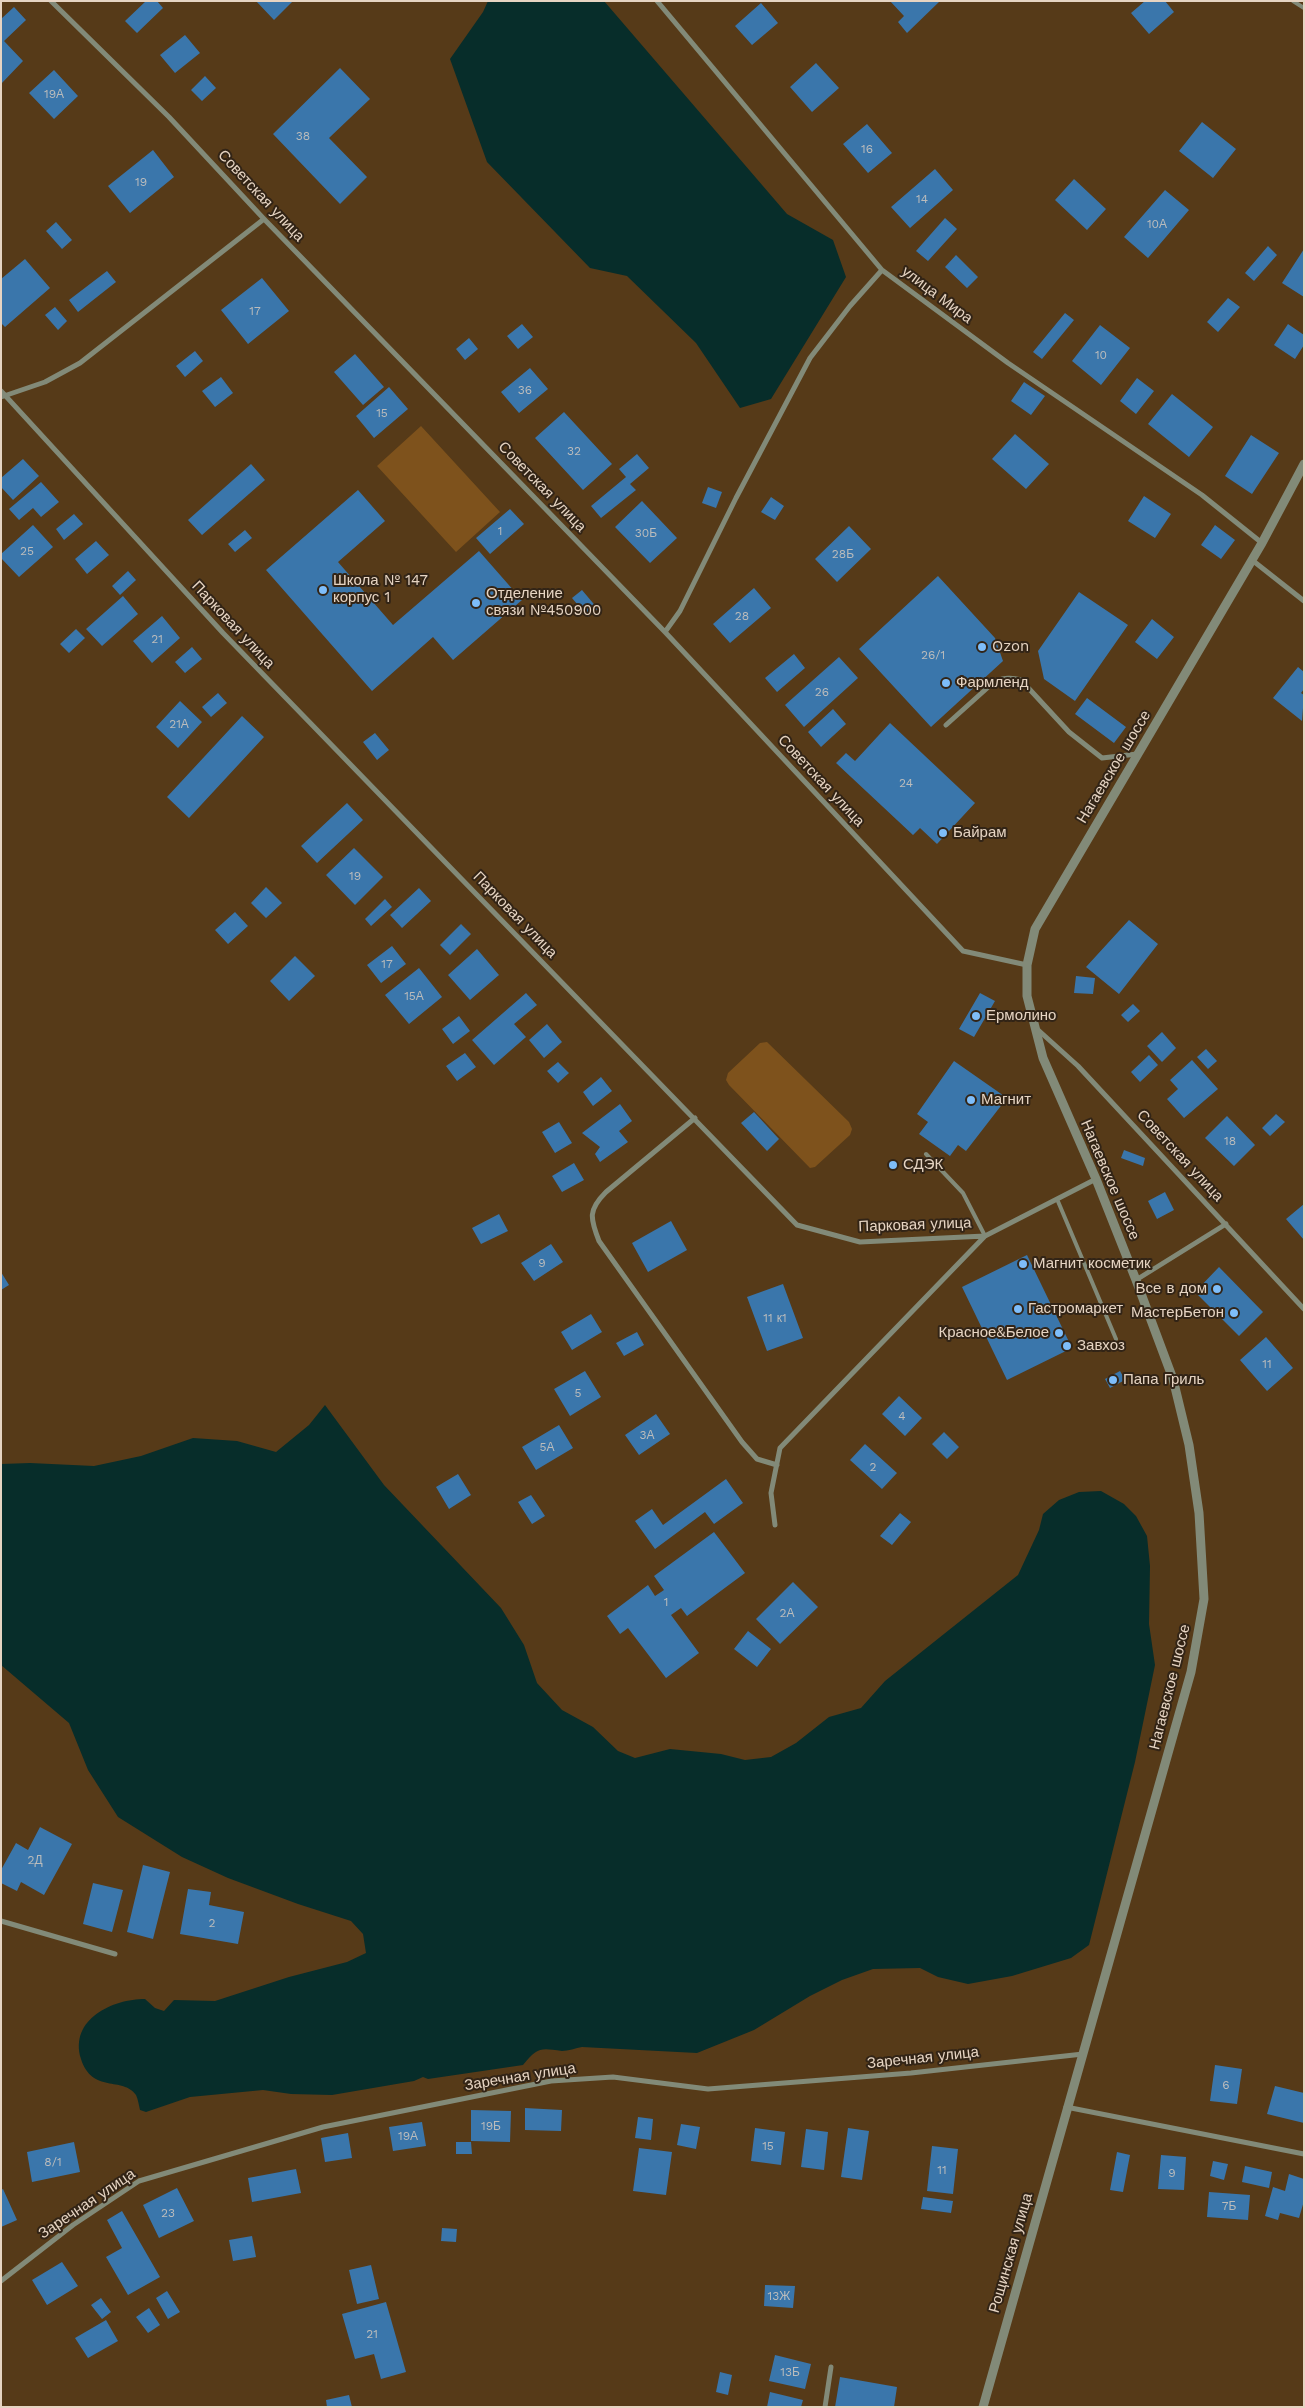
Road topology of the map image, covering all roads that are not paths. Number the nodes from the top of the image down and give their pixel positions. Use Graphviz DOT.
graph roads {
  1 [pos="50,1"];
  2 [pos="657,1"];
  3 [pos="1293,1"];
  4 [pos="1304,8"];
  5 [pos="264,218"];
  6 [pos="882,270"];
  7 [pos="2,394"];
  8 [pos="1304,464"];
  9 [pos="1262,543"];
  10 [pos="1252,560"];
  11 [pos="1304,601"];
  12 [pos="665,632"];
  13 [pos="946,725"];
  14 [pos="1137,754"];
  15 [pos="1027,965"];
  16 [pos="1033,1025"];
  17 [pos="695,1118"];
  18 [pos="926,1154"];
  19 [pos="1096,1179"];
  20 [pos="1057,1199"];
  21 [pos="1226,1224"];
  22 [pos="985,1236"];
  23 [pos="1136,1280"];
  24 [pos="1304,1309"];
  25 [pos="1116,1339"];
  26 [pos="777,1465"];
  27 [pos="775,1525"];
  28 [pos="1,1921"];
  29 [pos="114,1954"];
  30 [pos="1084,2054"];
  31 [pos="1066,2106"];
  32 [pos="1304,2154"];
  33 [pos="1,2281"];
  34 [pos="831,2367"];
  35 [pos="825,2407"];
  36 [pos="982,2407"];
  1 -- 5 [label="street, Советская улица"];
  2 -- 6 [label="street, улица Мира"];
  3 -- 4 [label="lane"];
  5 -- 7 [label="street"];
  5 -- 12 [label="street, Советская улица"];
  6 -- 9 [label="street, улица Мира"];
  6 -- 12 [label="street"];
  7 -- 17 [label="street, Парковая улица"];
  8 -- 9 [label="street, Нагаевское шоссе"];
  9 -- 10 [label="street, Нагаевское шоссе"];
  10 -- 11 [label="street"];
  10 -- 14 [label="street, Нагаевское шоссе"];
  12 -- 15 [label="street, Советская улица"];
  13 -- 14 [label="street"];
  14 -- 15 [label="street, Нагаевское шоссе"];
  15 -- 16 [label="street, Нагаевское шоссе"];
  16 -- 19 [label="street, Нагаевское шоссе"];
  16 -- 21 [label="street, Советская улица"];
  17 -- 22 [label="street, Парковая улица"];
  17 -- 26 [label="street"];
  18 -- 22 [label="lane"];
  19 -- 20 [label="street, Парковая улица"];
  19 -- 23 [label="street, Нагаевское шоссе"];
  20 -- 22 [label="street, Парковая улица"];
  20 -- 25 [label="lane"];
  21 -- 23 [label="street"];
  21 -- 24 [label="street, Советская улица"];
  22 -- 26 [label="street"];
  23 -- 30 [label="street, Нагаевское шоссе"];
  26 -- 27 [label="street"];
  28 -- 29 [label="street"];
  30 -- 31 [label="street, Нагаевское шоссе"];
  30 -- 33 [label="street, Заречная улица"];
  31 -- 32 [label="street"];
  31 -- 36 [label="street, Рощинская улица"];
  34 -- 35 [label="street"];
}
